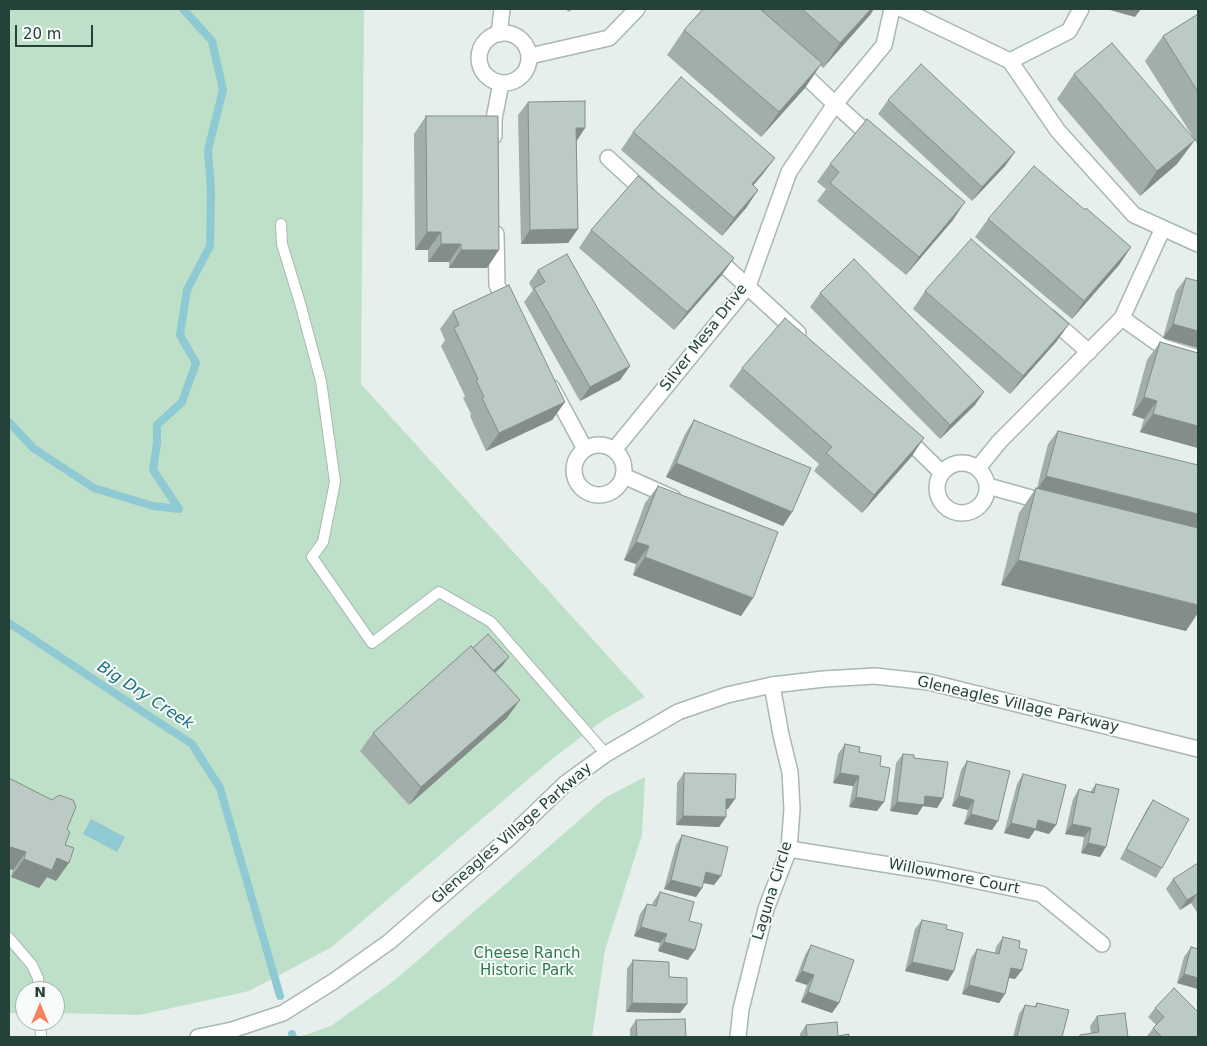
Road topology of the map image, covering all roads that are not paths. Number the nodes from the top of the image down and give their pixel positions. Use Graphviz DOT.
graph roads {
  1 [pos="502,9"];
  2 [pos="636,9"];
  3 [pos="892,9"];
  4 [pos="902,9"];
  5 [pos="1081,9"];
  6 [pos="499,34"];
  7 [pos="530,56"];
  8 [pos="785,56"];
  9 [pos="1010,61"];
  10 [pos="501,83"];
  11 [pos="835,104"];
  12 [pos="494,150"];
  13 [pos="886,150"];
  14 [pos="608,158"];
  15 [pos="659,205"];
  16 [pos="496,218"];
  17 [pos="282,224"];
  18 [pos="1163,228"];
  19 [pos="1198,244"];
  20 [pos="704,246"];
  21 [pos="748,286"];
  22 [pos="1038,308"];
  23 [pos="1122,318"];
  24 [pos="516,320"];
  25 [pos="806,341"];
  26 [pos="1089,352"];
  27 [pos="1198,358"];
  28 [pos="544,371"];
  29 [pos="892,424"];
  30 [pos="586,449"];
  31 [pos="614,450"];
  32 [pos="978,468"];
  33 [pos="942,473"];
  34 [pos="624,476"];
  35 [pos="988,486"];
  36 [pos="685,503"];
  37 [pos="1064,507"];
  38 [pos="772,685"];
  39 [pos="1198,749"];
  40 [pos="606,754"];
  41 [pos="789,849"];
  42 [pos="9,938"];
  43 [pos="1102,944"];
  44 [pos="38,981"];
  45 [pos="198,1037"];
  46 [pos="738,1037"];
  1 -- 6 [label="street"];
  2 -- 7 [label="street"];
  3 -- 11 [label="street, Silver Mesa Drive"];
  4 -- 9 [label="street"];
  5 -- 9 [label="street"];
  6 -- 7 [label="street"];
  6 -- 10 [label="street"];
  7 -- 10 [label="street"];
  8 -- 11 [label="street"];
  9 -- 18 [label="street"];
  10 -- 12 [label="street"];
  11 -- 13 [label="street"];
  11 -- 21 [label="street, Silver Mesa Drive"];
  14 -- 15 [label="street"];
  16 -- 24 [label="street"];
  17 -- 40 [label="lane"];
  18 -- 19 [label="street"];
  18 -- 23 [label="street"];
  20 -- 21 [label="street"];
  21 -- 25 [label="street"];
  21 -- 31 [label="street, Silver Mesa Drive"];
  22 -- 26 [label="street"];
  23 -- 26 [label="street"];
  23 -- 27 [label="street"];
  26 -- 32 [label="street"];
  28 -- 30 [label="street"];
  29 -- 33 [label="street"];
  30 -- 31 [label="street"];
  30 -- 34 [label="street"];
  31 -- 34 [label="street"];
  32 -- 33 [label="street"];
  32 -- 35 [label="street"];
  33 -- 35 [label="street"];
  34 -- 36 [label="street"];
  35 -- 37 [label="street"];
  38 -- 39 [label="street, Gleneagles Village Parkway"];
  38 -- 40 [label="street, Gleneagles Village Parkway"];
  38 -- 41 [label="street, Laguna Circle"];
  40 -- 45 [label="street, Gleneagles Village Parkway"];
  41 -- 43 [label="street, Willowmore Court"];
  41 -- 46 [label="street, Laguna Circle"];
  42 -- 44 [label="lane"];
}
